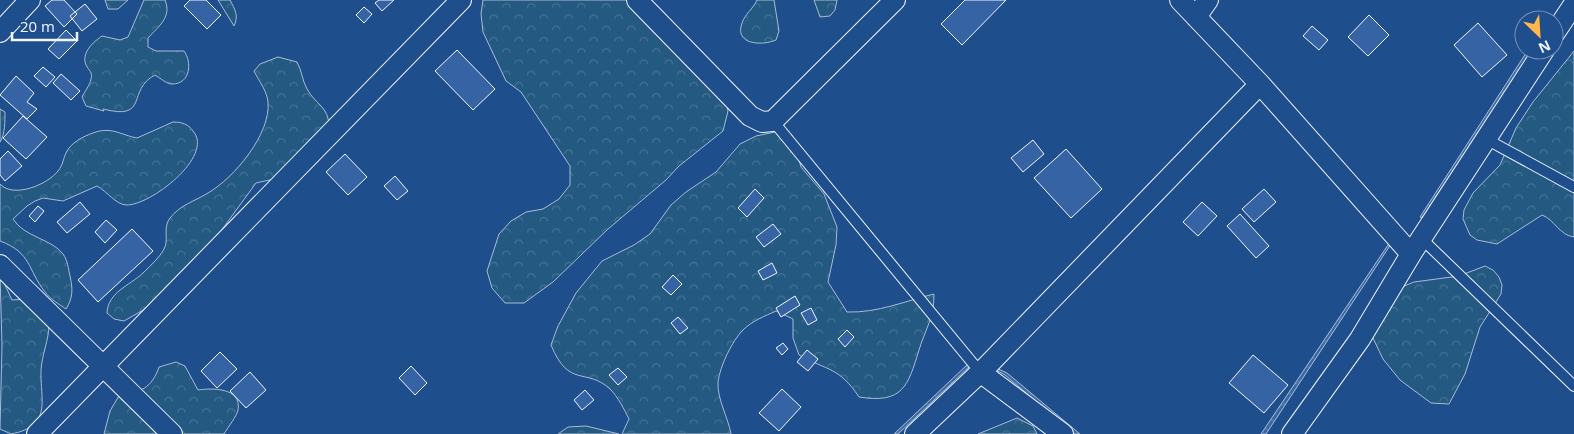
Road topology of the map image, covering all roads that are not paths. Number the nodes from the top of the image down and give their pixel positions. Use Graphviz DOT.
graph roads {
  1 [pos="30,0"];
  2 [pos="461,0"];
  3 [pos="637,0"];
  4 [pos="895,0"];
  5 [pos="1180,0"];
  6 [pos="1208,0"];
  7 [pos="1574,4"];
  8 [pos="1196,17"];
  9 [pos="1564,19"];
  10 [pos="0,32"];
  11 [pos="1537,60"];
  12 [pos="1260,84"];
  13 [pos="772,121"];
  14 [pos="1486,139"];
  15 [pos="1574,187"];
  16 [pos="1416,246"];
  17 [pos="0,265"];
  18 [pos="104,365"];
  19 [pos="980,372"];
  20 [pos="1574,386"];
  21 [pos="37,434"];
  22 [pos="172,434"];
  23 [pos="916,434"];
  24 [pos="1063,434"];
  25 [pos="1292,434"];
  1 -- 10 [label="street"];
  2 -- 18 [label="street"];
  3 -- 13 [label="street"];
  4 -- 13 [label="street"];
  5 -- 8 [label="street"];
  6 -- 8 [label="street"];
  7 -- 9 [label="street"];
  8 -- 12 [label="street"];
  11 -- 14 [label="street"];
  12 -- 16 [label="street"];
  12 -- 19 [label="street"];
  13 -- 19 [label="lane"];
  14 -- 15 [label="lane"];
  14 -- 16 [label="street"];
  16 -- 20 [label="lane"];
  16 -- 25 [label="street"];
  17 -- 18 [label="street"];
  18 -- 21 [label="street"];
  18 -- 22 [label="street"];
  19 -- 23 [label="street"];
  19 -- 24 [label="street"];
}
